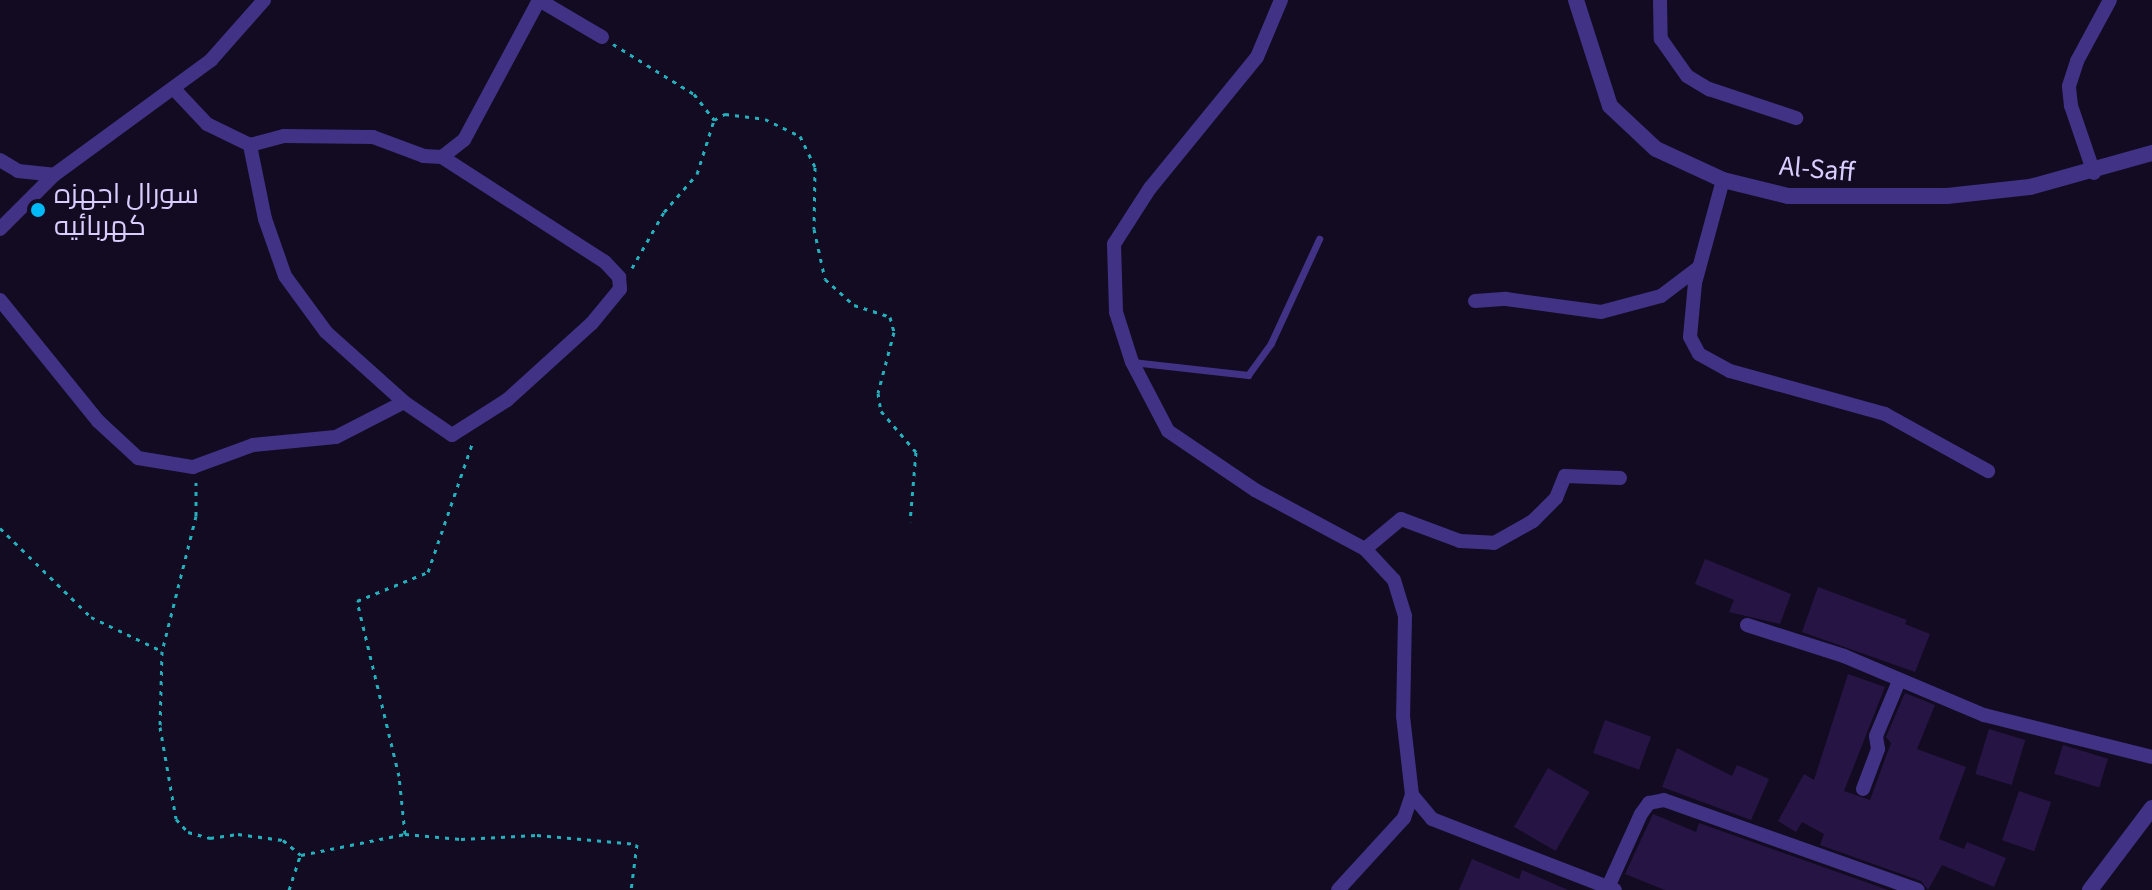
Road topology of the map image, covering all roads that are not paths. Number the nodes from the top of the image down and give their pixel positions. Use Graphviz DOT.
graph roads {
  1 [pos="264,0"];
  2 [pos="539,0"];
  3 [pos="1281,0"];
  4 [pos="1576,0"];
  5 [pos="1660,0"];
  6 [pos="2110,0"];
  7 [pos="602,37"];
  8 [pos="175,90"];
  9 [pos="1796,118"];
  10 [pos="250,145"];
  11 [pos="2152,153"];
  12 [pos="442,157"];
  13 [pos="0,160"];
  14 [pos="2094,173"];
  15 [pos="54,175"];
  16 [pos="1723,180"];
  17 [pos="0,229"];
  18 [pos="1319,239"];
  19 [pos="1699,267"];
  20 [pos="0,300"];
  21 [pos="1475,301"];
  22 [pos="1132,362"];
  23 [pos="404,402"];
  24 [pos="1988,471"];
  25 [pos="1620,478"];
  26 [pos="1365,549"];
  27 [pos="1747,625"];
  28 [pos="1899,681"];
  29 [pos="2152,757"];
  30 [pos="1863,789"];
  31 [pos="1412,795"];
  32 [pos="2152,808"];
  33 [pos="1404,818"];
  34 [pos="1432,819"];
  35 [pos="1612,889"];
  36 [pos="1338,890"];
  37 [pos="1918,890"];
  38 [pos="2090,890"];
  1 -- 8 [label="street"];
  2 -- 7 [label="street"];
  2 -- 12 [label="street"];
  3 -- 22 [label="street"];
  4 -- 16 [label="street, Al-Saff"];
  5 -- 9 [label="street"];
  6 -- 14 [label="street"];
  8 -- 10 [label="street"];
  8 -- 15 [label="street"];
  10 -- 12 [label="street"];
  10 -- 23 [label="street"];
  11 -- 14 [label="street, Al-Saff"];
  12 -- 23 [label="street"];
  13 -- 15 [label="street"];
  14 -- 16 [label="street, Al-Saff"];
  15 -- 17 [label="street"];
  16 -- 19 [label="street"];
  18 -- 22 [label="lane"];
  19 -- 21 [label="street"];
  19 -- 24 [label="street"];
  20 -- 23 [label="street"];
  22 -- 26 [label="street"];
  25 -- 26 [label="street"];
  26 -- 31 [label="street"];
  27 -- 28 [label="street"];
  28 -- 29 [label="street"];
  28 -- 30 [label="street"];
  31 -- 33 [label="street"];
  31 -- 34 [label="street"];
  32 -- 38 [label="street"];
  33 -- 34 [label="street"];
  33 -- 36 [label="street"];
  34 -- 35 [label="street"];
  35 -- 37 [label="street"];
}
